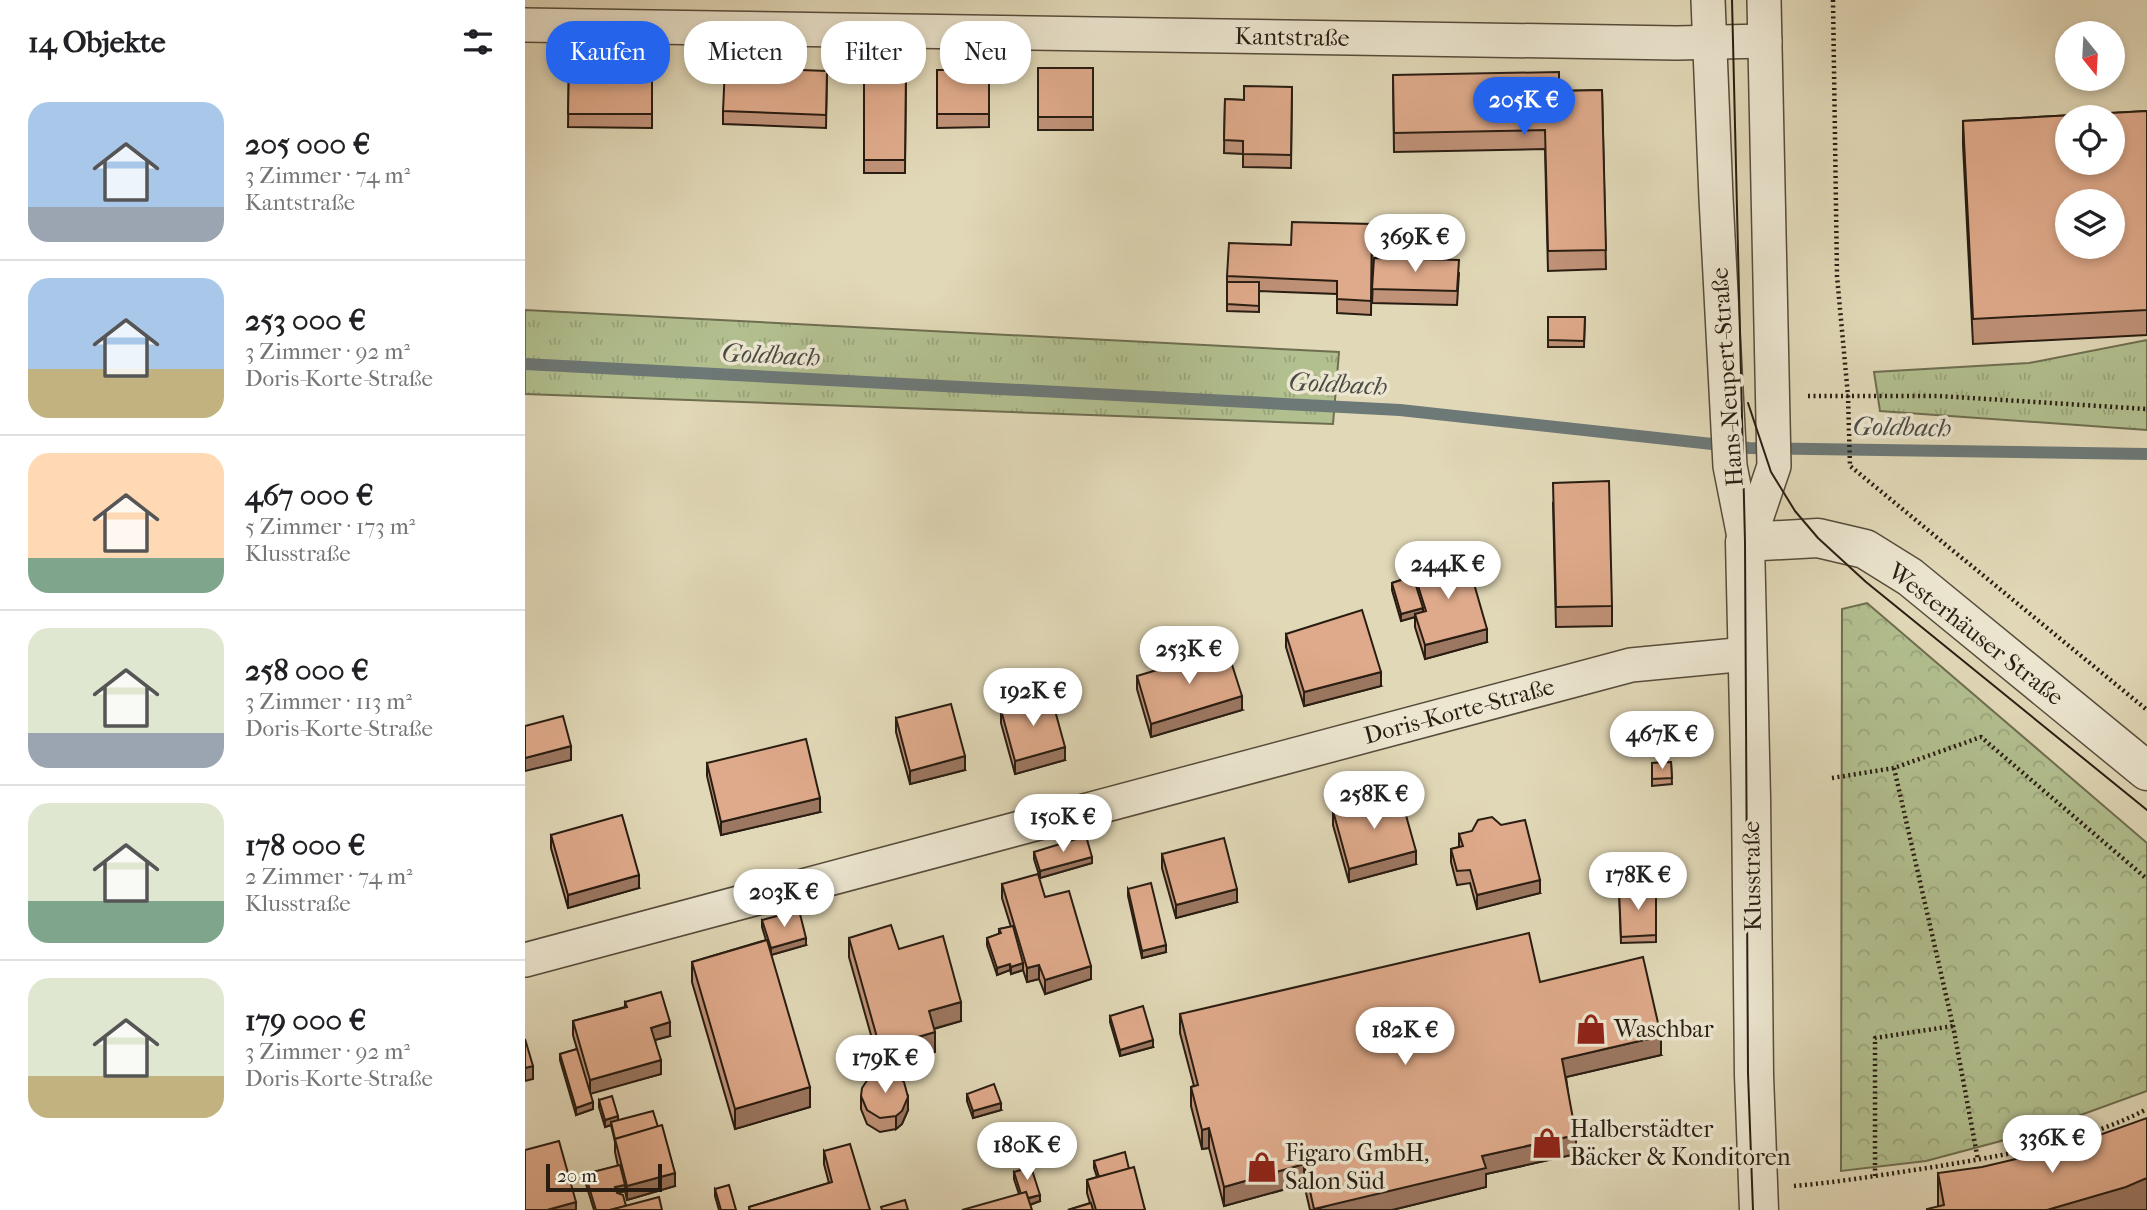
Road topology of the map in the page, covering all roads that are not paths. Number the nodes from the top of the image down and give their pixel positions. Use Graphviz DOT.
graph roads {
  1 [pos="1708,0"];
  2 [pos="1764,0"];
  3 [pos="525,25"];
  4 [pos="1765,41"];
  5 [pos="1709,43"];
  6 [pos="1745,542"];
  7 [pos="1747,654"];
  8 [pos="2147,771"];
  9 [pos="525,960"];
  10 [pos="1759,1199"];
  1 -- 5 [label="street, Hans-Neupert-Straße"];
  2 -- 4 [label="street, Hans-Neupert-Straße"];
  3 -- 5 [label="street, Kantstraße"];
  4 -- 5 [label="street, Kantstraße"];
  4 -- 6 [label="street, Hans-Neupert-Straße"];
  5 -- 6 [label="street, Hans-Neupert-Straße"];
  6 -- 7 [label="street, Klusstraße"];
  6 -- 8 [label="street, Westerhäuser Straße"];
  7 -- 9 [label="street, Doris-Korte-Straße"];
  7 -- 10 [label="street, Klusstraße"];
}
